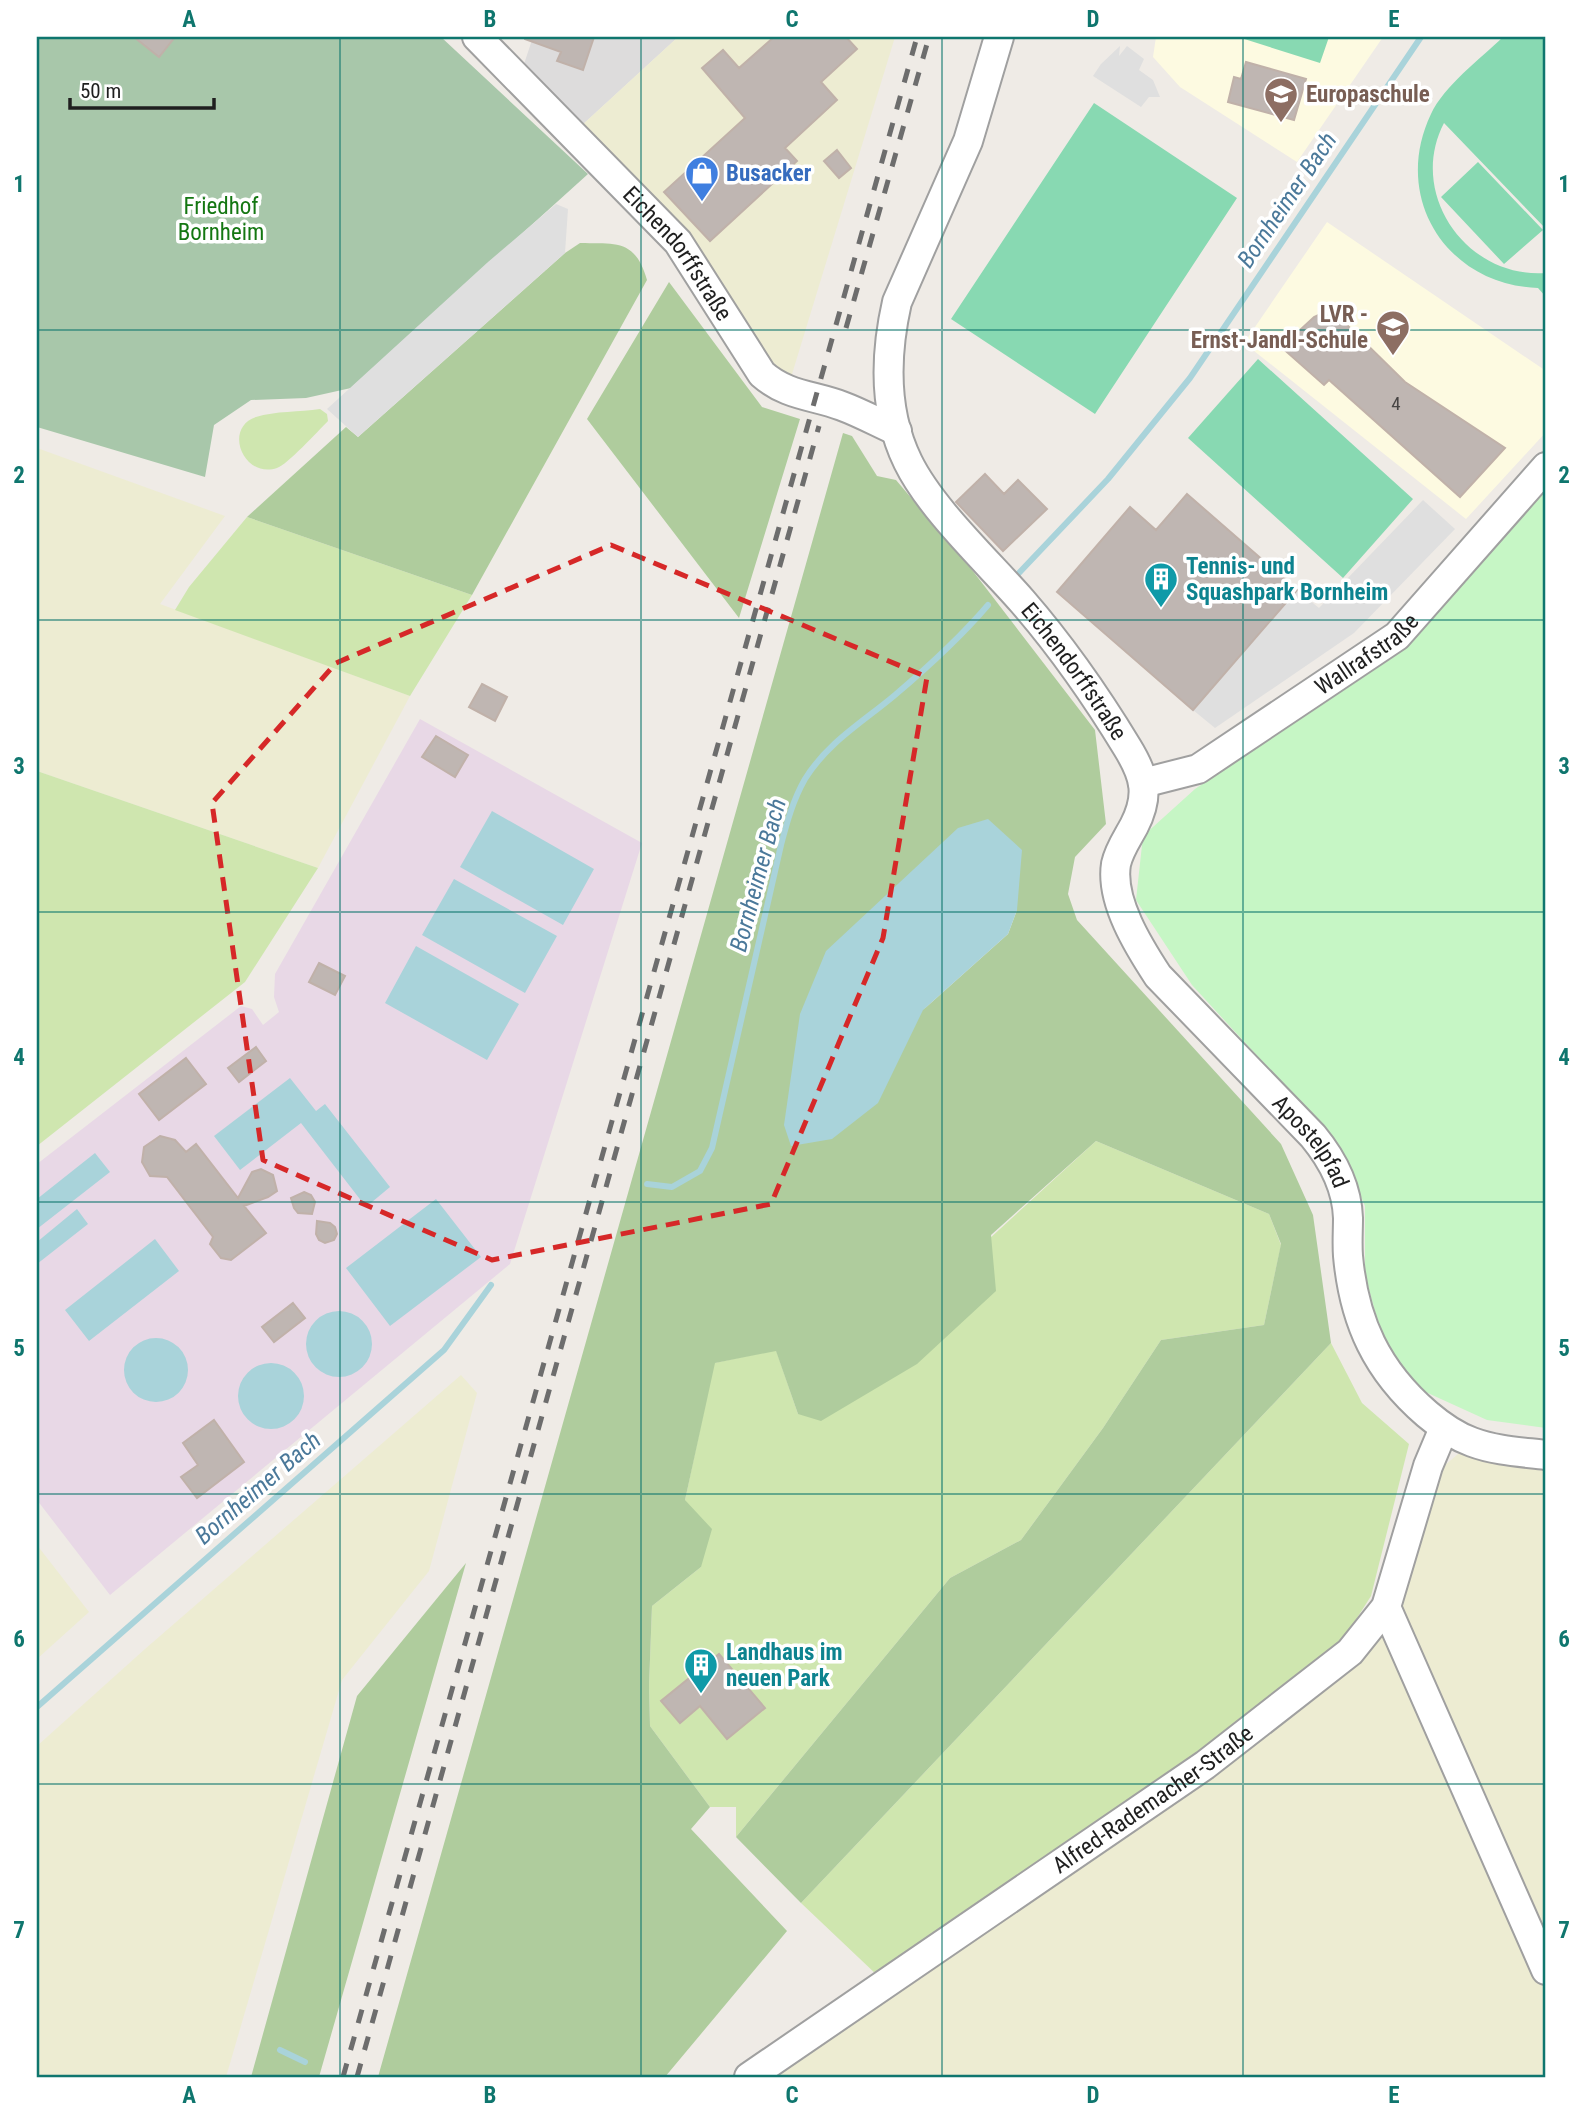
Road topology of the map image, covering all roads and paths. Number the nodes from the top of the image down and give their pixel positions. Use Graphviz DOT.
graph roads {
  1 [pos="477,37"];
  2 [pos="999,37"];
  3 [pos="897,432"];
  4 [pos="1546,467"];
  5 [pos="1143,783"];
  6 [pos="1444,1428"];
  7 [pos="1546,1455"];
  8 [pos="1386,1607"];
  9 [pos="1546,1970"];
  10 [pos="749,2077"];
  1 -- 3 [label="street, Eichendorffstraße"];
  2 -- 3 [label="street, Eichendorffstraße"];
  3 -- 5 [label="street, Eichendorffstraße"];
  4 -- 5 [label="street, Wallrafstraße"];
  5 -- 6 [label="street, Apostelpfad"];
  6 -- 7 [label="street, Apostelpfad"];
  6 -- 8 [label="street, Alfred-Rademacher-Straße"];
  8 -- 9 [label="street"];
  8 -- 10 [label="street, Alfred-Rademacher-Straße"];
}
